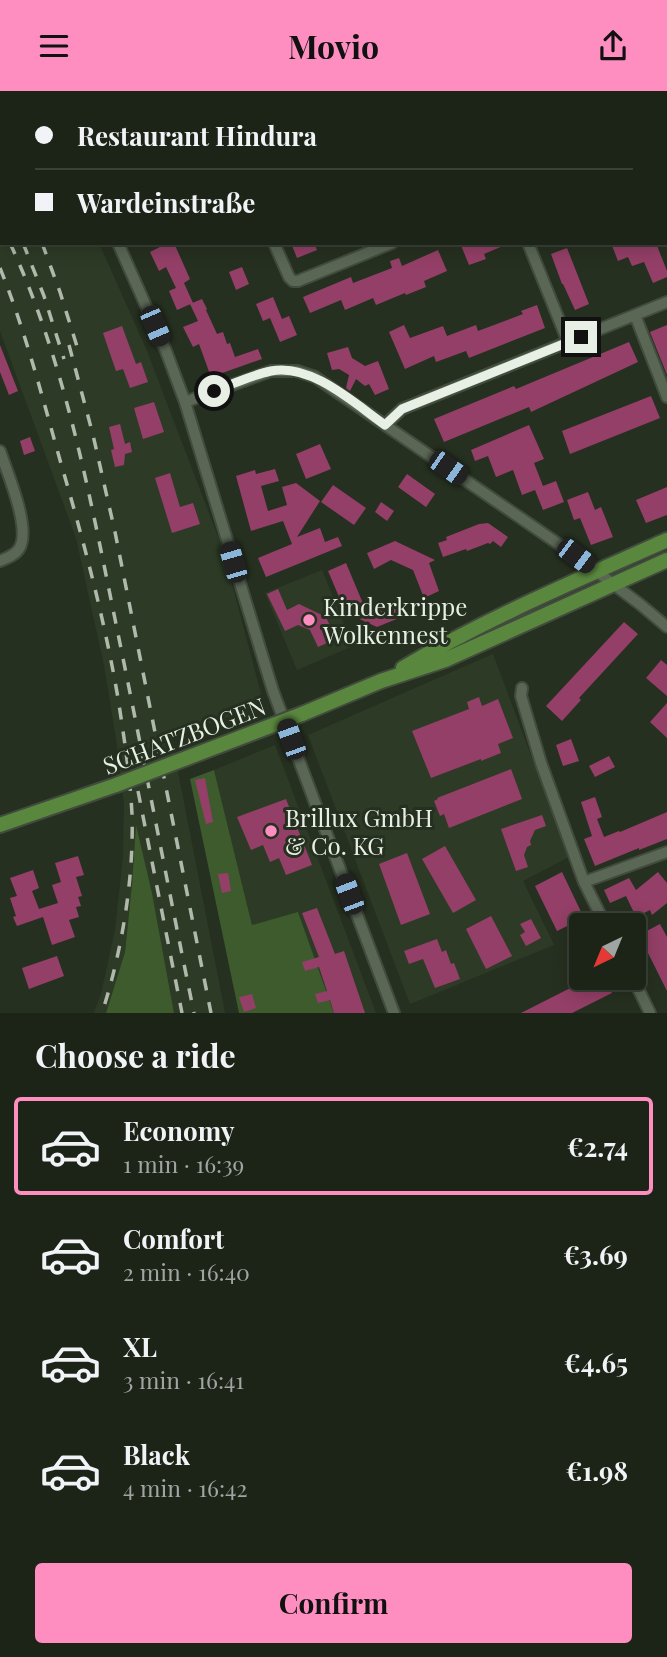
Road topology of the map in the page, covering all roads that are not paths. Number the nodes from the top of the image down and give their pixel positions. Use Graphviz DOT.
graph roads {
  1 [pos="119,245"];
  2 [pos="275,245"];
  3 [pos="386,245"];
  4 [pos="529,245"];
  5 [pos="667,302"];
  6 [pos="635,315"];
  7 [pos="568,342"];
  8 [pos="667,397"];
  9 [pos="184,402"];
  10 [pos="385,425"];
  11 [pos="0,451"];
  12 [pos="667,540"];
  13 [pos="667,560"];
  14 [pos="0,561"];
  15 [pos="596,572"];
  16 [pos="614,585"];
  17 [pos="667,627"];
  18 [pos="381,681"];
  19 [pos="522,688"];
  20 [pos="0,825"];
  21 [pos="667,852"];
  22 [pos="583,882"];
  23 [pos="599,913"];
  24 [pos="639,991"];
  25 [pos="394,1013"];
  26 [pos="650,1013"];
  1 -- 9 [label="street"];
  2 -- 3 [label="street"];
  4 -- 7 [label="street"];
  5 -- 6 [label="street"];
  6 -- 7 [label="street"];
  6 -- 8 [label="street"];
  7 -- 10 [label="street"];
  9 -- 10 [label="street"];
  9 -- 25 [label="street"];
  10 -- 15 [label="street"];
  11 -- 14 [label="street"];
  12 -- 15 [label="main road, SCHATZBOGEN"];
  13 -- 16 [label="main road, SCHATZBOGEN"];
  15 -- 16 [label="street"];
  15 -- 18 [label="main road, SCHATZBOGEN"];
  16 -- 17 [label="street"];
  16 -- 18 [label="main road, SCHATZBOGEN"];
  18 -- 20 [label="main road, SCHATZBOGEN, bridge"];
  19 -- 22 [label="street"];
  21 -- 22 [label="street"];
  22 -- 23 [label="street"];
  24 -- 26 [label="street"];
}
